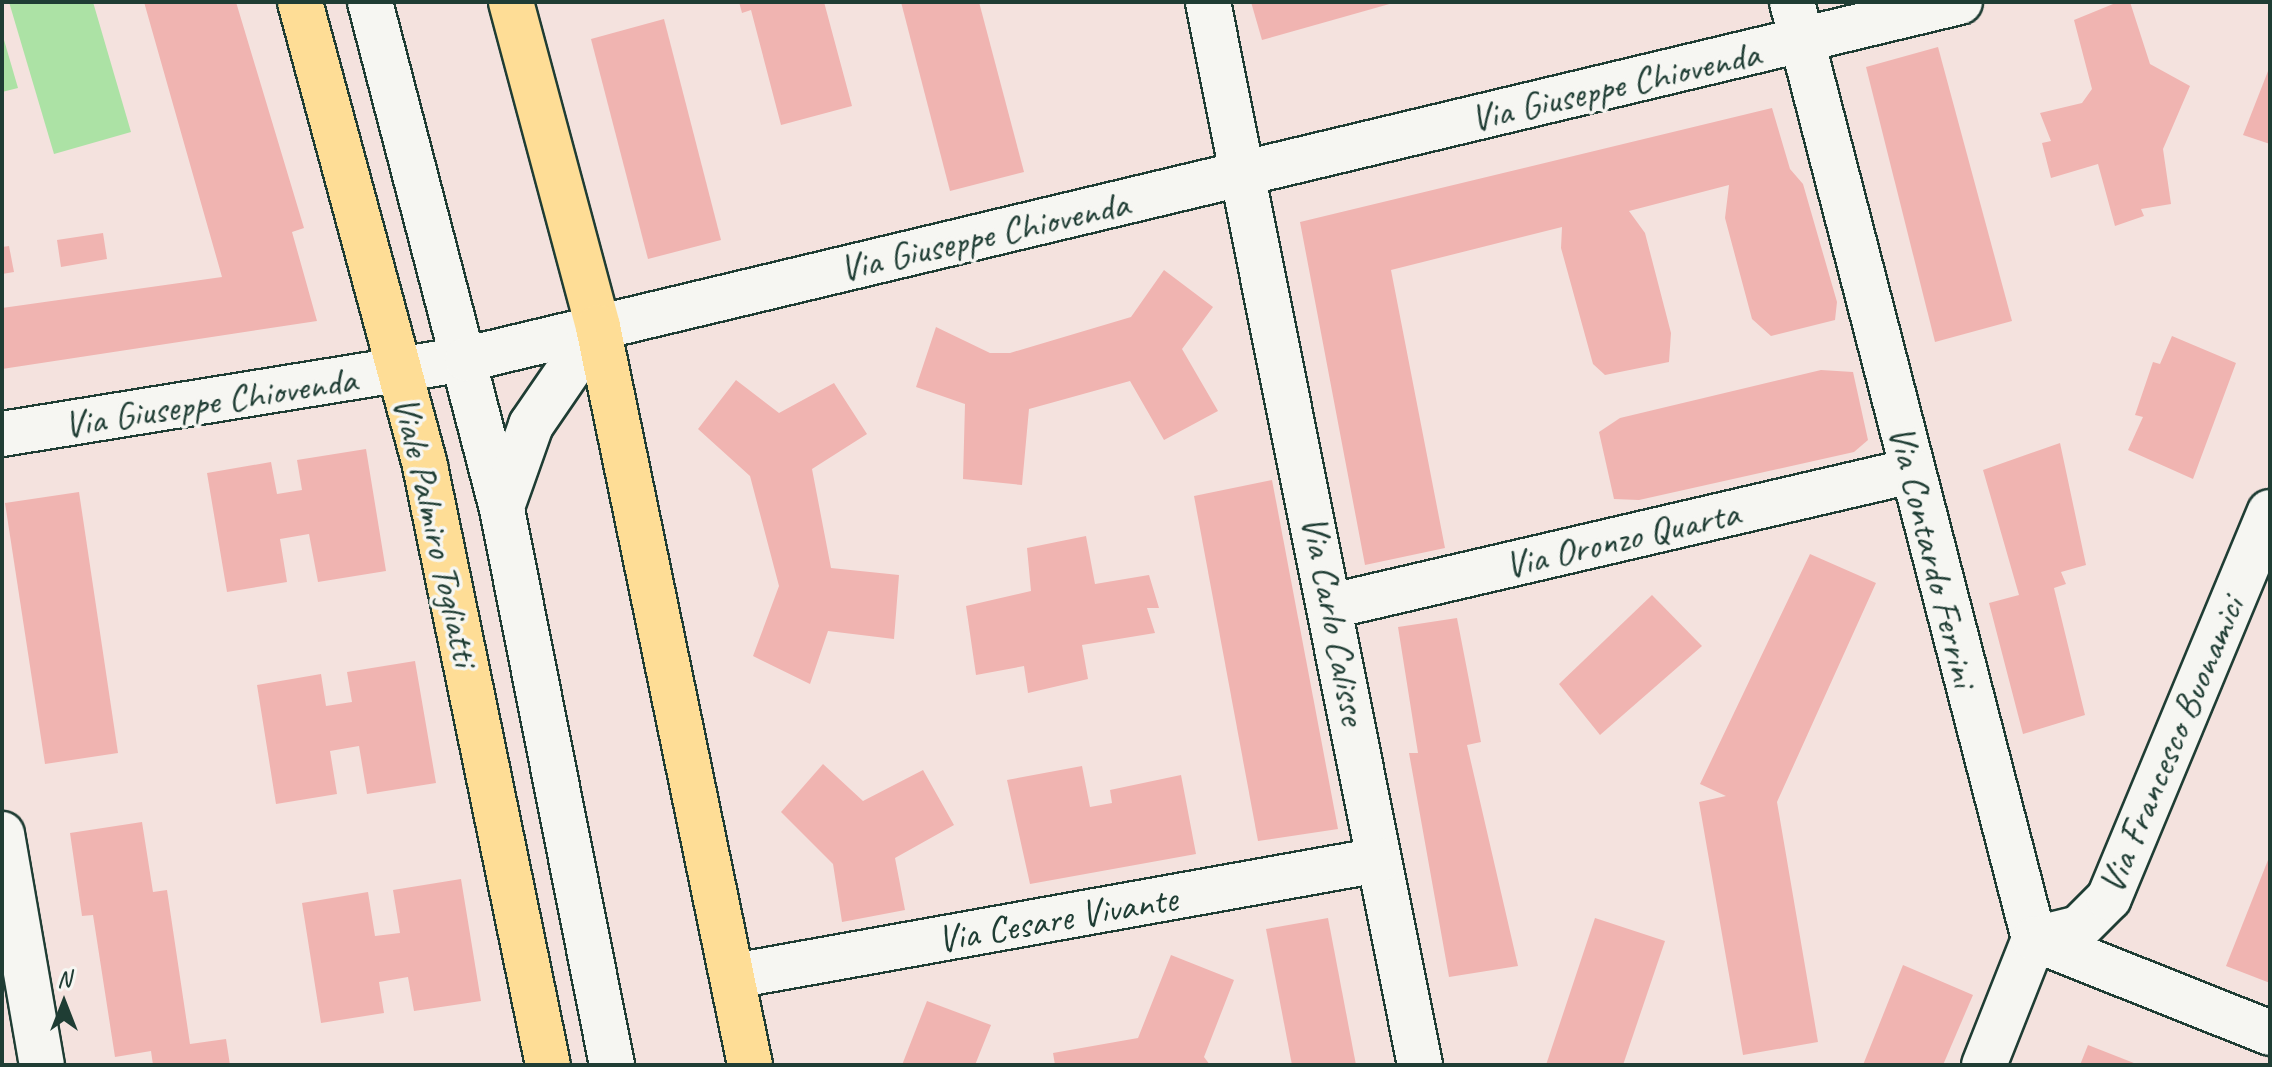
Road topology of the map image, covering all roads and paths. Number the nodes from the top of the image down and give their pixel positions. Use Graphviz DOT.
graph roads {
  1 [pos="300,2"];
  2 [pos="370,2"];
  3 [pos="511,2"];
  4 [pos="1208,2"];
  5 [pos="1960,2"];
  6 [pos="1795,22"];
  7 [pos="1244,175"];
  8 [pos="598,327"];
  9 [pos="467,359"];
  10 [pos="400,372"];
  11 [pos="2,434"];
  12 [pos="1911,471"];
  13 [pos="502,509"];
  14 [pos="2270,512"];
  15 [pos="1332,606"];
  16 [pos="2,834"];
  17 [pos="1379,860"];
  18 [pos="2034,939"];
  19 [pos="734,976"];
  20 [pos="2270,1033"];
  21 [pos="42,1065"];
  22 [pos="548,1065"];
  23 [pos="612,1065"];
  24 [pos="750,1065"];
  25 [pos="1420,1065"];
  26 [pos="1984,1065"];
  1 -- 10 [label="main road, Viale Palmiro Togliatti"];
  2 -- 9 [label="street, Viale Palmiro Togliatti"];
  3 -- 8 [label="main road"];
  4 -- 7 [label="street, Via Carlo Calisse"];
  5 -- 6 [label="street, Via Giuseppe Chiovenda"];
  6 -- 7 [label="street, Via Giuseppe Chiovenda"];
  6 -- 12 [label="street, Via Contardo Ferrini"];
  7 -- 8 [label="street, Via Giuseppe Chiovenda"];
  7 -- 15 [label="street, Via Carlo Calisse"];
  8 -- 9 [label="street, Via Giuseppe Chiovenda"];
  8 -- 13 [label="street"];
  8 -- 19 [label="main road"];
  9 -- 10 [label="street, Via Giuseppe Chiovenda"];
  9 -- 13 [label="street, Viale Palmiro Togliatti"];
  10 -- 11 [label="street, Via Giuseppe Chiovenda"];
  10 -- 22 [label="main road, Viale Palmiro Togliatti"];
  12 -- 15 [label="street, Via Oronzo Quarta"];
  12 -- 18 [label="street, Via Contardo Ferrini"];
  13 -- 23 [label="street, Viale Palmiro Togliatti"];
  14 -- 18 [label="street, Via Francesco Buonamici"];
  15 -- 17 [label="street, Via Carlo Calisse"];
  16 -- 21 [label="street"];
  17 -- 19 [label="street, Via Cesare Vivante"];
  17 -- 25 [label="street, Via Carlo Calisse"];
  18 -- 20 [label="street"];
  18 -- 26 [label="street"];
  19 -- 24 [label="main road"];
}
